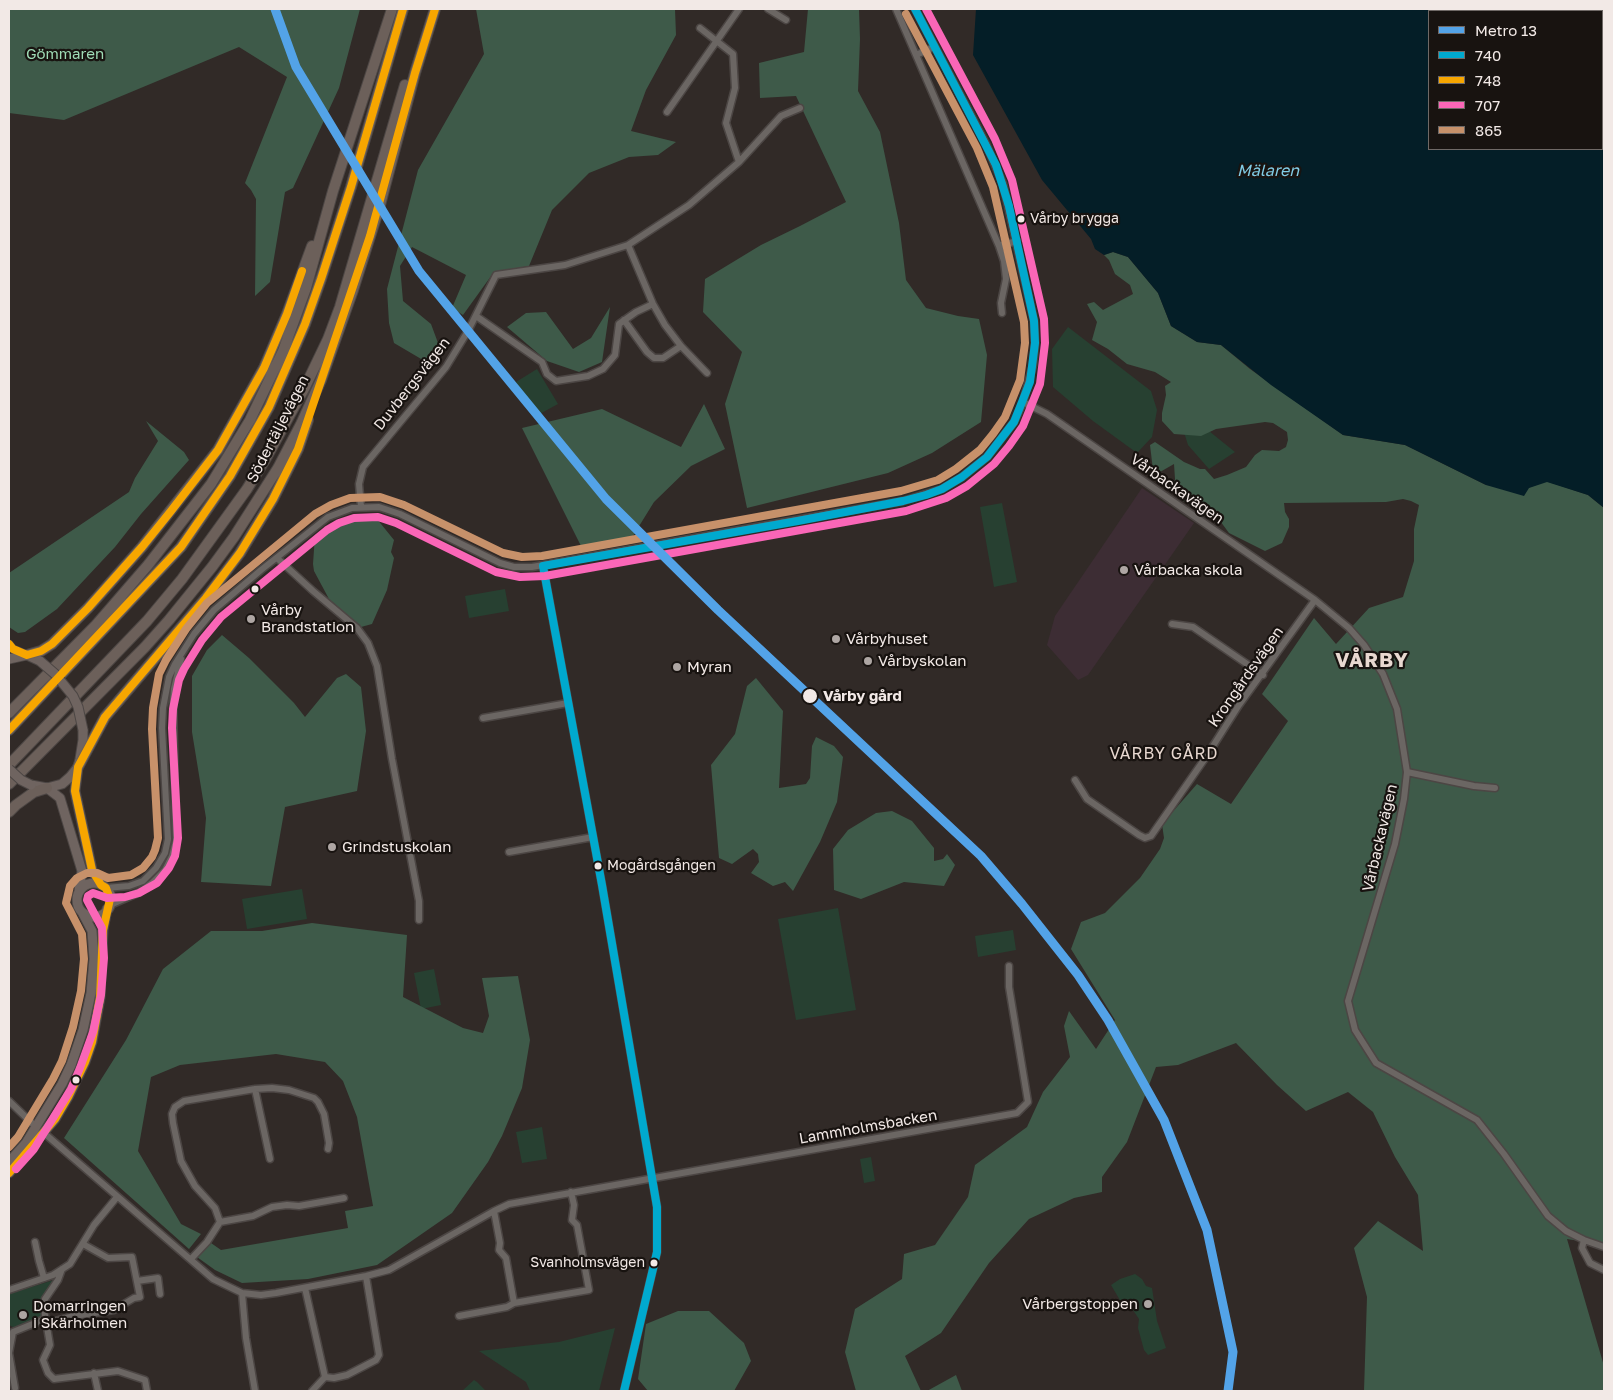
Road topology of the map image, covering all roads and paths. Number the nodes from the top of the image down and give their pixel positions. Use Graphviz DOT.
graph roads {
  1 [pos="392,9"];
  2 [pos="403,9"];
  3 [pos="428,9"];
  4 [pos="435,9"];
  5 [pos="739,9"];
  6 [pos="768,9"];
  7 [pos="896,9"];
  8 [pos="915,9"];
  9 [pos="786,20"];
  10 [pos="700,28"];
  11 [pos="718,42"];
  12 [pos="934,47"];
  13 [pos="916,56"];
  14 [pos="800,108"];
  15 [pos="667,112"];
  16 [pos="739,162"];
  17 [pos="333,191"];
  18 [pos="1017,241"];
  19 [pos="628,245"];
  20 [pos="999,246"];
  21 [pos="653,304"];
  22 [pos="1002,313"];
  23 [pos="476,316"];
  24 [pos="624,320"];
  25 [pos="682,346"];
  26 [pos="707,373"];
  27 [pos="321,380"];
  28 [pos="1023,402"];
  29 [pos="361,507"];
  30 [pos="277,558"];
  31 [pos="543,566"];
  32 [pos="1316,600"];
  33 [pos="1172,624"];
  34 [pos="9,644"];
  35 [pos="182,653"];
  36 [pos="27,655"];
  37 [pos="9,659"];
  38 [pos="1262,675"];
  39 [pos="568,703"];
  40 [pos="9,713"];
  41 [pos="483,718"];
  42 [pos="9,730"];
  43 [pos="9,765"];
  44 [pos="78,767"];
  45 [pos="9,768"];
  46 [pos="1407,772"];
  47 [pos="1075,780"];
  48 [pos="9,784"];
  49 [pos="47,788"];
  50 [pos="1495,788"];
  51 [pos="9,812"];
  52 [pos="593,836"];
  53 [pos="509,852"];
  54 [pos="104,886"];
  55 [pos="79,891"];
  56 [pos="109,907"];
  57 [pos="82,912"];
  58 [pos="419,920"];
  59 [pos="1009,966"];
  60 [pos="254,1089"];
  61 [pos="9,1101"];
  62 [pos="36,1127"];
  63 [pos="44,1132"];
  64 [pos="328,1149"];
  65 [pos="270,1159"];
  66 [pos="9,1162"];
  67 [pos="9,1173"];
  68 [pos="653,1179"];
  69 [pos="572,1192"];
  70 [pos="118,1198"];
  71 [pos="344,1198"];
  72 [pos="494,1211"];
  73 [pos="220,1222"];
  74 [pos="1584,1240"];
  75 [pos="35,1242"];
  76 [pos="84,1244"];
  77 [pos="1604,1246"];
  78 [pos="191,1259"];
  79 [pos="62,1269"];
  80 [pos="1604,1270"];
  81 [pos="366,1276"];
  82 [pos="44,1278"];
  83 [pos="137,1281"];
  84 [pos="305,1288"];
  85 [pos="9,1290"];
  86 [pos="242,1292"];
  87 [pos="160,1294"];
  88 [pos="514,1303"];
  89 [pos="458,1316"];
  90 [pos="46,1321"];
  91 [pos="94,1373"];
  92 [pos="324,1378"];
  93 [pos="15,1388"];
  94 [pos="98,1391"];
  95 [pos="147,1391"];
  96 [pos="255,1391"];
  97 [pos="312,1391"];
  98 [pos="624,1391"];
  1 -- 17 [label="highway, Södertäljevägen"];
  2 -- 42 [label="highway"];
  3 -- 43 [label="highway"];
  4 -- 27 [label="highway, Södertäljevägen"];
  5 -- 11 [label="street"];
  6 -- 9 [label="street"];
  7 -- 13 [label="street"];
  8 -- 12 [label="street"];
  10 -- 11 [label="street"];
  11 -- 15 [label="street"];
  11 -- 16 [label="street"];
  12 -- 13 [label="street"];
  12 -- 18 [label="street"];
  13 -- 20 [label="street"];
  14 -- 16 [label="street, Duvbergsvägen"];
  16 -- 19 [label="street, Duvbergsvägen"];
  17 -- 36 [label="highway"];
  17 -- 40 [label="highway, Södertäljevägen"];
  18 -- 20 [label="street"];
  18 -- 28 [label="street"];
  19 -- 21 [label="street"];
  19 -- 23 [label="street, Duvbergsvägen"];
  20 -- 22 [label="street"];
  21 -- 24 [label="street"];
  21 -- 25 [label="street"];
  23 -- 24 [label="street"];
  23 -- 29 [label="street, Duvbergsvägen"];
  24 -- 25 [label="street"];
  25 -- 26 [label="street"];
  27 -- 44 [label="highway"];
  27 -- 48 [label="highway, Södertäljevägen"];
  28 -- 31 [label="street"];
  28 -- 32 [label="street, Vårbackavägen"];
  29 -- 30 [label="street"];
  29 -- 31 [label="street"];
  30 -- 35 [label="street"];
  30 -- 58 [label="street"];
  31 -- 39 [label="street"];
  32 -- 38 [label="street, Krongårdsvägen"];
  32 -- 46 [label="street, Vårbackavägen"];
  33 -- 38 [label="street"];
  34 -- 36 [label="street"];
  35 -- 54 [label="street"];
  35 -- 56 [label="street"];
  36 -- 37 [label="main road"];
  36 -- 44 [label="main road, bridge"];
  38 -- 47 [label="street, Krongårdsvägen"];
  39 -- 41 [label="street"];
  39 -- 52 [label="street"];
  44 -- 49 [label="main road"];
  44 -- 54 [label="main road"];
  45 -- 49 [label="main road, bridge"];
  46 -- 50 [label="street"];
  46 -- 74 [label="street, Vårbackavägen"];
  49 -- 51 [label="highway"];
  49 -- 55 [label="main road"];
  52 -- 53 [label="street"];
  52 -- 68 [label="street"];
  54 -- 55 [label="main road"];
  54 -- 56 [label="main road"];
  55 -- 57 [label="main road"];
  56 -- 57 [label="main road"];
  56 -- 63 [label="main road"];
  57 -- 62 [label="main road"];
  59 -- 68 [label="street, Lammholmsbacken"];
  60 -- 64 [label="street"];
  60 -- 65 [label="street"];
  60 -- 73 [label="street"];
  61 -- 62 [label="street"];
  62 -- 63 [label="main road"];
  62 -- 66 [label="main road"];
  63 -- 67 [label="main road"];
  63 -- 70 [label="street, Lammholmsbacken"];
  68 -- 69 [label="street, Lammholmsbacken"];
  68 -- 98 [label="street"];
  69 -- 72 [label="street, Lammholmsbacken"];
  69 -- 88 [label="street"];
  70 -- 76 [label="street"];
  70 -- 78 [label="street, Lammholmsbacken"];
  71 -- 73 [label="street"];
  72 -- 81 [label="street, Lammholmsbacken"];
  72 -- 88 [label="street"];
  73 -- 78 [label="street"];
  74 -- 77 [label="street, Vårbackavägen"];
  74 -- 80 [label="street"];
  75 -- 82 [label="street"];
  76 -- 79 [label="street"];
  76 -- 83 [label="street"];
  78 -- 86 [label="street, Lammholmsbacken"];
  79 -- 82 [label="street"];
  79 -- 90 [label="street"];
  81 -- 84 [label="street, Lammholmsbacken"];
  81 -- 92 [label="street"];
  82 -- 85 [label="street"];
  83 -- 87 [label="street"];
  83 -- 90 [label="street"];
  84 -- 86 [label="street, Lammholmsbacken"];
  84 -- 92 [label="street"];
  86 -- 96 [label="street"];
  88 -- 89 [label="street"];
  90 -- 91 [label="street"];
  90 -- 93 [label="street"];
  91 -- 94 [label="street"];
  91 -- 95 [label="street"];
  92 -- 97 [label="street"];
}
